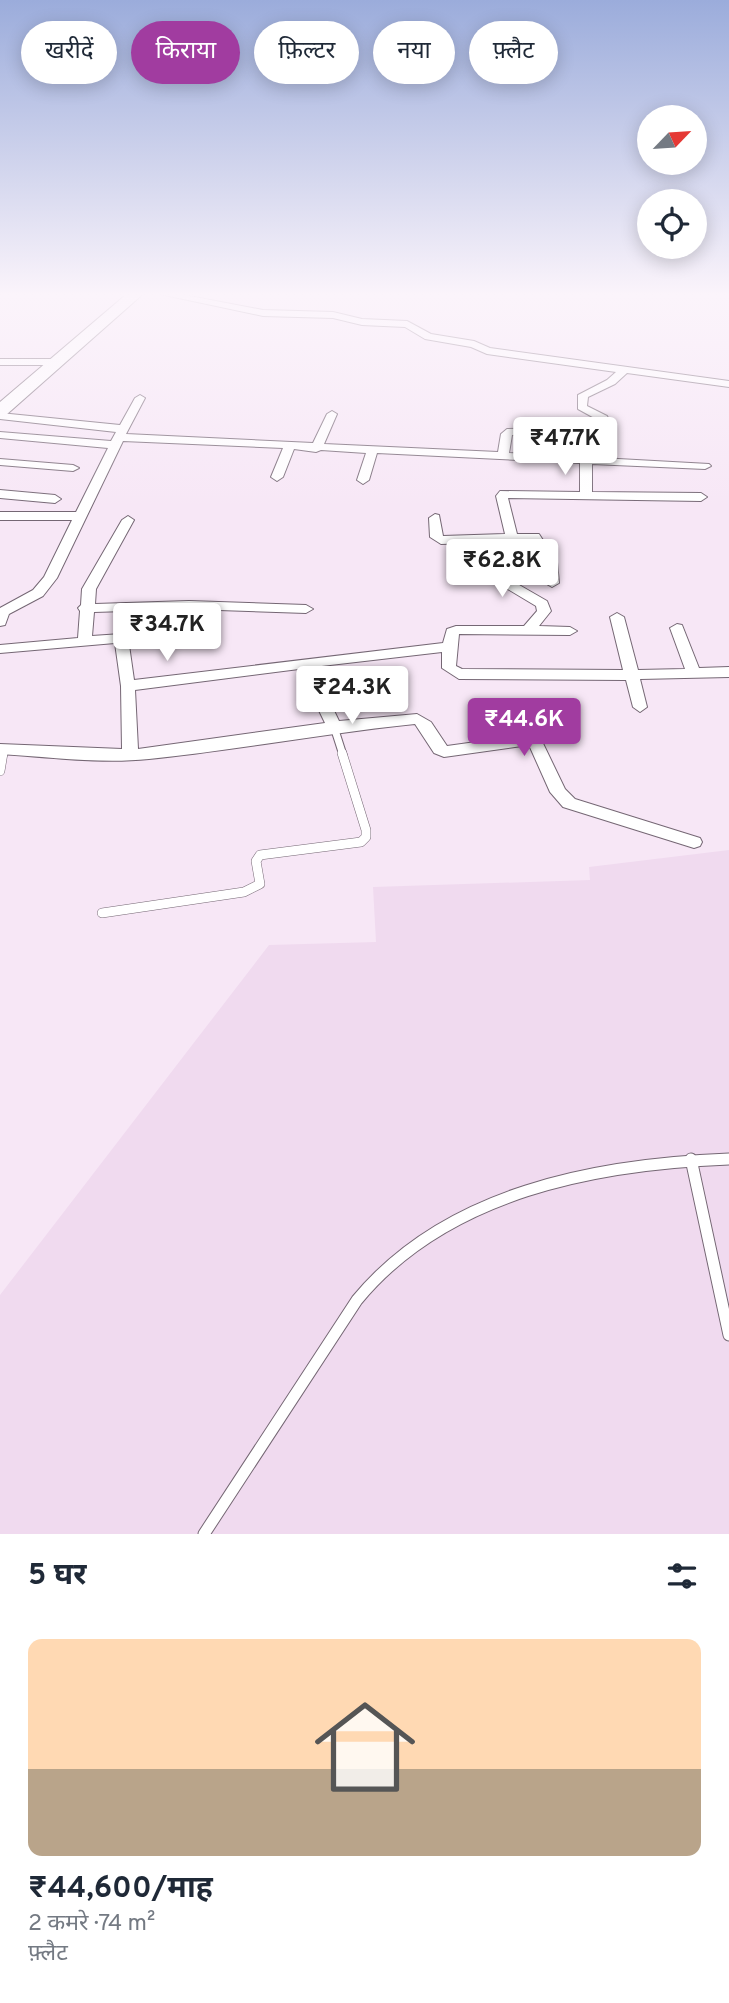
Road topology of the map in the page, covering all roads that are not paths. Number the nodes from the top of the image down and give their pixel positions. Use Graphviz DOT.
graph roads {
  1 [pos="54,365"];
  2 [pos="585,365"];
  3 [pos="624,370"];
  4 [pos="729,384"];
  5 [pos="140,398"];
  6 [pos="0,411"];
  7 [pos="332,414"];
  8 [pos="0,416"];
  9 [pos="0,435"];
  10 [pos="120,437"];
  11 [pos="289,447"];
  12 [pos="316,449"];
  13 [pos="372,452"];
  14 [pos="503,457"];
  15 [pos="586,461"];
  16 [pos="0,462"];
  17 [pos="705,466"];
  18 [pos="73,468"];
  19 [pos="277,477"];
  20 [pos="363,480"];
  21 [pos="0,494"];
  22 [pos="586,494"];
  23 [pos="701,497"];
  24 [pos="55,499"];
  25 [pos="0,516"];
  26 [pos="82,516"];
  27 [pos="435,518"];
  28 [pos="128,520"];
  29 [pos="512,538"];
  30 [pos="481,567"];
  31 [pos="552,583"];
  32 [pos="85,608"];
  33 [pos="306,609"];
  34 [pos="617,617"];
  35 [pos="0,622"];
  36 [pos="677,628"];
  37 [pos="528,631"];
  38 [pos="570,631"];
  39 [pos="85,640"];
  40 [pos="449,648"];
  41 [pos="0,649"];
  42 [pos="304,664"];
  43 [pos="729,672"];
  44 [pos="694,673"];
  45 [pos="633,675"];
  46 [pos="128,686"];
  47 [pos="640,707"];
  48 [pos="334,727"];
  49 [pos="2,749"];
  50 [pos="130,755"];
  51 [pos="0,771"];
  52 [pos="694,842"];
  53 [pos="102,913"];
  54 [pos="691,1159"];
  55 [pos="729,1159"];
  56 [pos="729,1335"];
  57 [pos="204,1534"];
  1 -- 6 [label="main road"];
  2 -- 3 [label="street"];
  3 -- 4 [label="street"];
  3 -- 14 [label="street"];
  5 -- 10 [label="street"];
  7 -- 12 [label="street"];
  8 -- 10 [label="street"];
  9 -- 10 [label="street"];
  10 -- 11 [label="street"];
  10 -- 26 [label="street"];
  11 -- 12 [label="street"];
  11 -- 19 [label="street"];
  12 -- 13 [label="street"];
  13 -- 14 [label="street"];
  13 -- 20 [label="street"];
  14 -- 15 [label="street"];
  15 -- 17 [label="street"];
  15 -- 22 [label="street"];
  16 -- 18 [label="street"];
  21 -- 24 [label="street"];
  22 -- 23 [label="street"];
  22 -- 29 [label="street"];
  25 -- 26 [label="street"];
  26 -- 35 [label="street"];
  27 -- 29 [label="street"];
  28 -- 32 [label="street"];
  29 -- 31 [label="street"];
  30 -- 37 [label="street"];
  32 -- 33 [label="street"];
  32 -- 39 [label="street"];
  34 -- 45 [label="street"];
  36 -- 44 [label="street"];
  37 -- 38 [label="street"];
  37 -- 40 [label="street"];
  39 -- 41 [label="street"];
  39 -- 46 [label="street"];
  40 -- 42 [label="street"];
  40 -- 45 [label="street"];
  42 -- 46 [label="street"];
  42 -- 48 [label="street"];
  43 -- 44 [label="street"];
  44 -- 45 [label="street"];
  45 -- 47 [label="street"];
  46 -- 50 [label="street"];
  48 -- 50 [label="street"];
  48 -- 52 [label="street"];
  48 -- 53 [label="lane"];
  49 -- 50 [label="street"];
  49 -- 51 [label="lane"];
  54 -- 55 [label="lane"];
  54 -- 56 [label="lane"];
  54 -- 57 [label="lane"];
}
